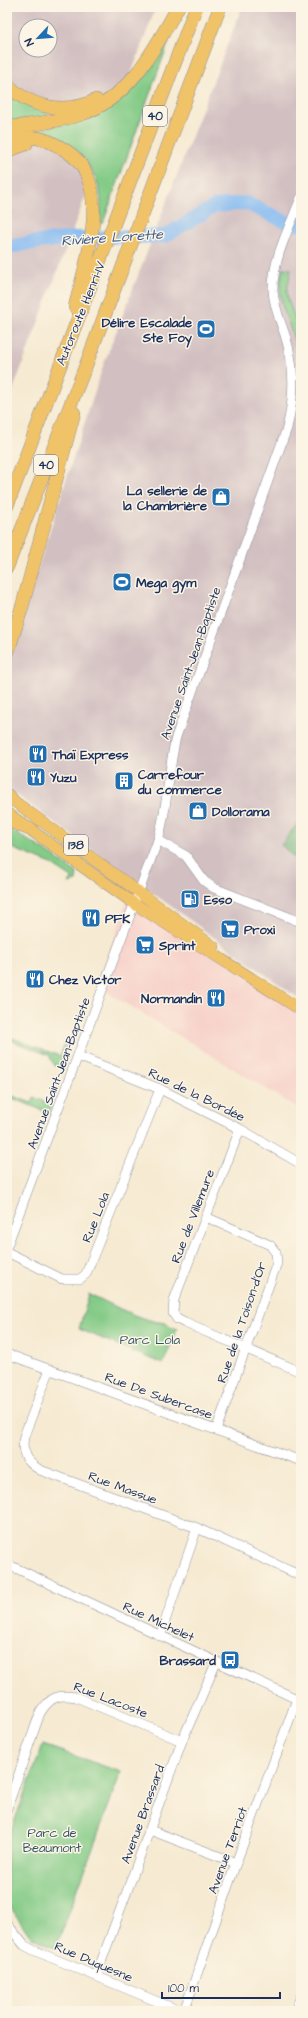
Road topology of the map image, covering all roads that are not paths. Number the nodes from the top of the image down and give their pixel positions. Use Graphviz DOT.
graph roads {
  1 [pos="178,7"];
  2 [pos="196,7"];
  3 [pos="220,7"];
  4 [pos="135,75"];
  5 [pos="7,84"];
  6 [pos="7,128"];
  7 [pos="7,140"];
  8 [pos="48,141"];
  9 [pos="7,151"];
  10 [pos="299,202"];
  11 [pos="65,349"];
  12 [pos="86,365"];
  13 [pos="7,506"];
  14 [pos="7,567"];
  15 [pos="7,654"];
  16 [pos="9,797"];
  17 [pos="7,813"];
  18 [pos="7,820"];
  19 [pos="32,830"];
  20 [pos="158,840"];
  21 [pos="139,891"];
  22 [pos="135,904"];
  23 [pos="301,922"];
  24 [pos="281,998"];
  25 [pos="301,1010"];
  26 [pos="78,1056"];
  27 [pos="160,1089"];
  28 [pos="240,1129"];
  29 [pos="301,1164"];
  30 [pos="206,1217"];
  31 [pos="7,1246"];
  32 [pos="7,1252"];
  33 [pos="246,1348"];
  34 [pos="7,1354"];
  35 [pos="50,1369"];
  36 [pos="301,1372"];
  37 [pos="216,1430"];
  38 [pos="301,1461"];
  39 [pos="197,1528"];
  40 [pos="7,1564"];
  41 [pos="301,1576"];
  42 [pos="160,1636"];
  43 [pos="216,1663"];
  44 [pos="299,1700"];
  45 [pos="182,1741"];
  46 [pos="7,1808"];
  47 [pos="150,1830"];
  48 [pos="236,1863"];
  49 [pos="7,1924"];
  50 [pos="96,1976"];
  51 [pos="301,1996"];
  52 [pos="180,2011"];
  53 [pos="184,2011"];
  54 [pos="295,2011"];
  1 -- 4 [label="highway"];
  2 -- 11 [label="highway, Autoroute Henri-IV / 40"];
  3 -- 12 [label="highway, Autoroute Henri-IV / 40"];
  4 -- 5 [label="highway"];
  4 -- 6 [label="highway"];
  7 -- 8 [label="highway"];
  8 -- 9 [label="highway"];
  8 -- 11 [label="highway"];
  10 -- 20 [label="street, Avenue Saint-Jean-Baptiste"];
  11 -- 13 [label="highway, Autoroute Henri-IV / 40"];
  12 -- 14 [label="highway, Autoroute Henri-IV / 40"];
  12 -- 15 [label="highway"];
  16 -- 21 [label="main road, 138"];
  17 -- 19 [label="main road, 138"];
  18 -- 19 [label="highway"];
  19 -- 22 [label="main road, 138"];
  20 -- 21 [label="street, Avenue Saint-Jean-Baptiste"];
  20 -- 23 [label="street"];
  21 -- 22 [label="street, Avenue Saint-Jean-Baptiste"];
  21 -- 24 [label="main road, 138"];
  22 -- 24 [label="main road, 138"];
  22 -- 26 [label="street, Avenue Saint-Jean-Baptiste"];
  24 -- 25 [label="main road, 138"];
  26 -- 27 [label="street, Rue de la Bordée"];
  26 -- 31 [label="street, Avenue Saint-Jean-Baptiste"];
  27 -- 28 [label="street, Rue de la Bordée"];
  27 -- 32 [label="street, Rue Lola"];
  28 -- 29 [label="street, Rue de la Bordée"];
  28 -- 30 [label="street, Rue de Villemure"];
  30 -- 33 [label="street, Rue de la Toison-d'Or"];
  30 -- 33 [label="street, Rue de Villemure"];
  33 -- 36 [label="street"];
  33 -- 37 [label="street, Rue de la Toison-d'Or"];
  34 -- 35 [label="street, Rue De Subercase"];
  35 -- 37 [label="street, Rue De Subercase"];
  35 -- 39 [label="street, Rue Massue"];
  37 -- 38 [label="street, Rue De Subercase"];
  39 -- 41 [label="street, Rue Massue"];
  39 -- 42 [label="street"];
  40 -- 42 [label="street, Rue Michelet"];
  42 -- 43 [label="street, Rue Michelet"];
  43 -- 44 [label="street, Rue Michelet"];
  43 -- 45 [label="street, Avenue Brassard"];
  44 -- 48 [label="street, Avenue Terriot"];
  45 -- 46 [label="street, Rue Lacoste"];
  45 -- 47 [label="street, Avenue Brassard"];
  47 -- 48 [label="street"];
  47 -- 50 [label="street, Avenue Brassard"];
  48 -- 53 [label="street, Avenue Terriot"];
  49 -- 50 [label="street, Rue Duquesne"];
  50 -- 52 [label="street, Rue Duquesne"];
  51 -- 54 [label="street"];
}
